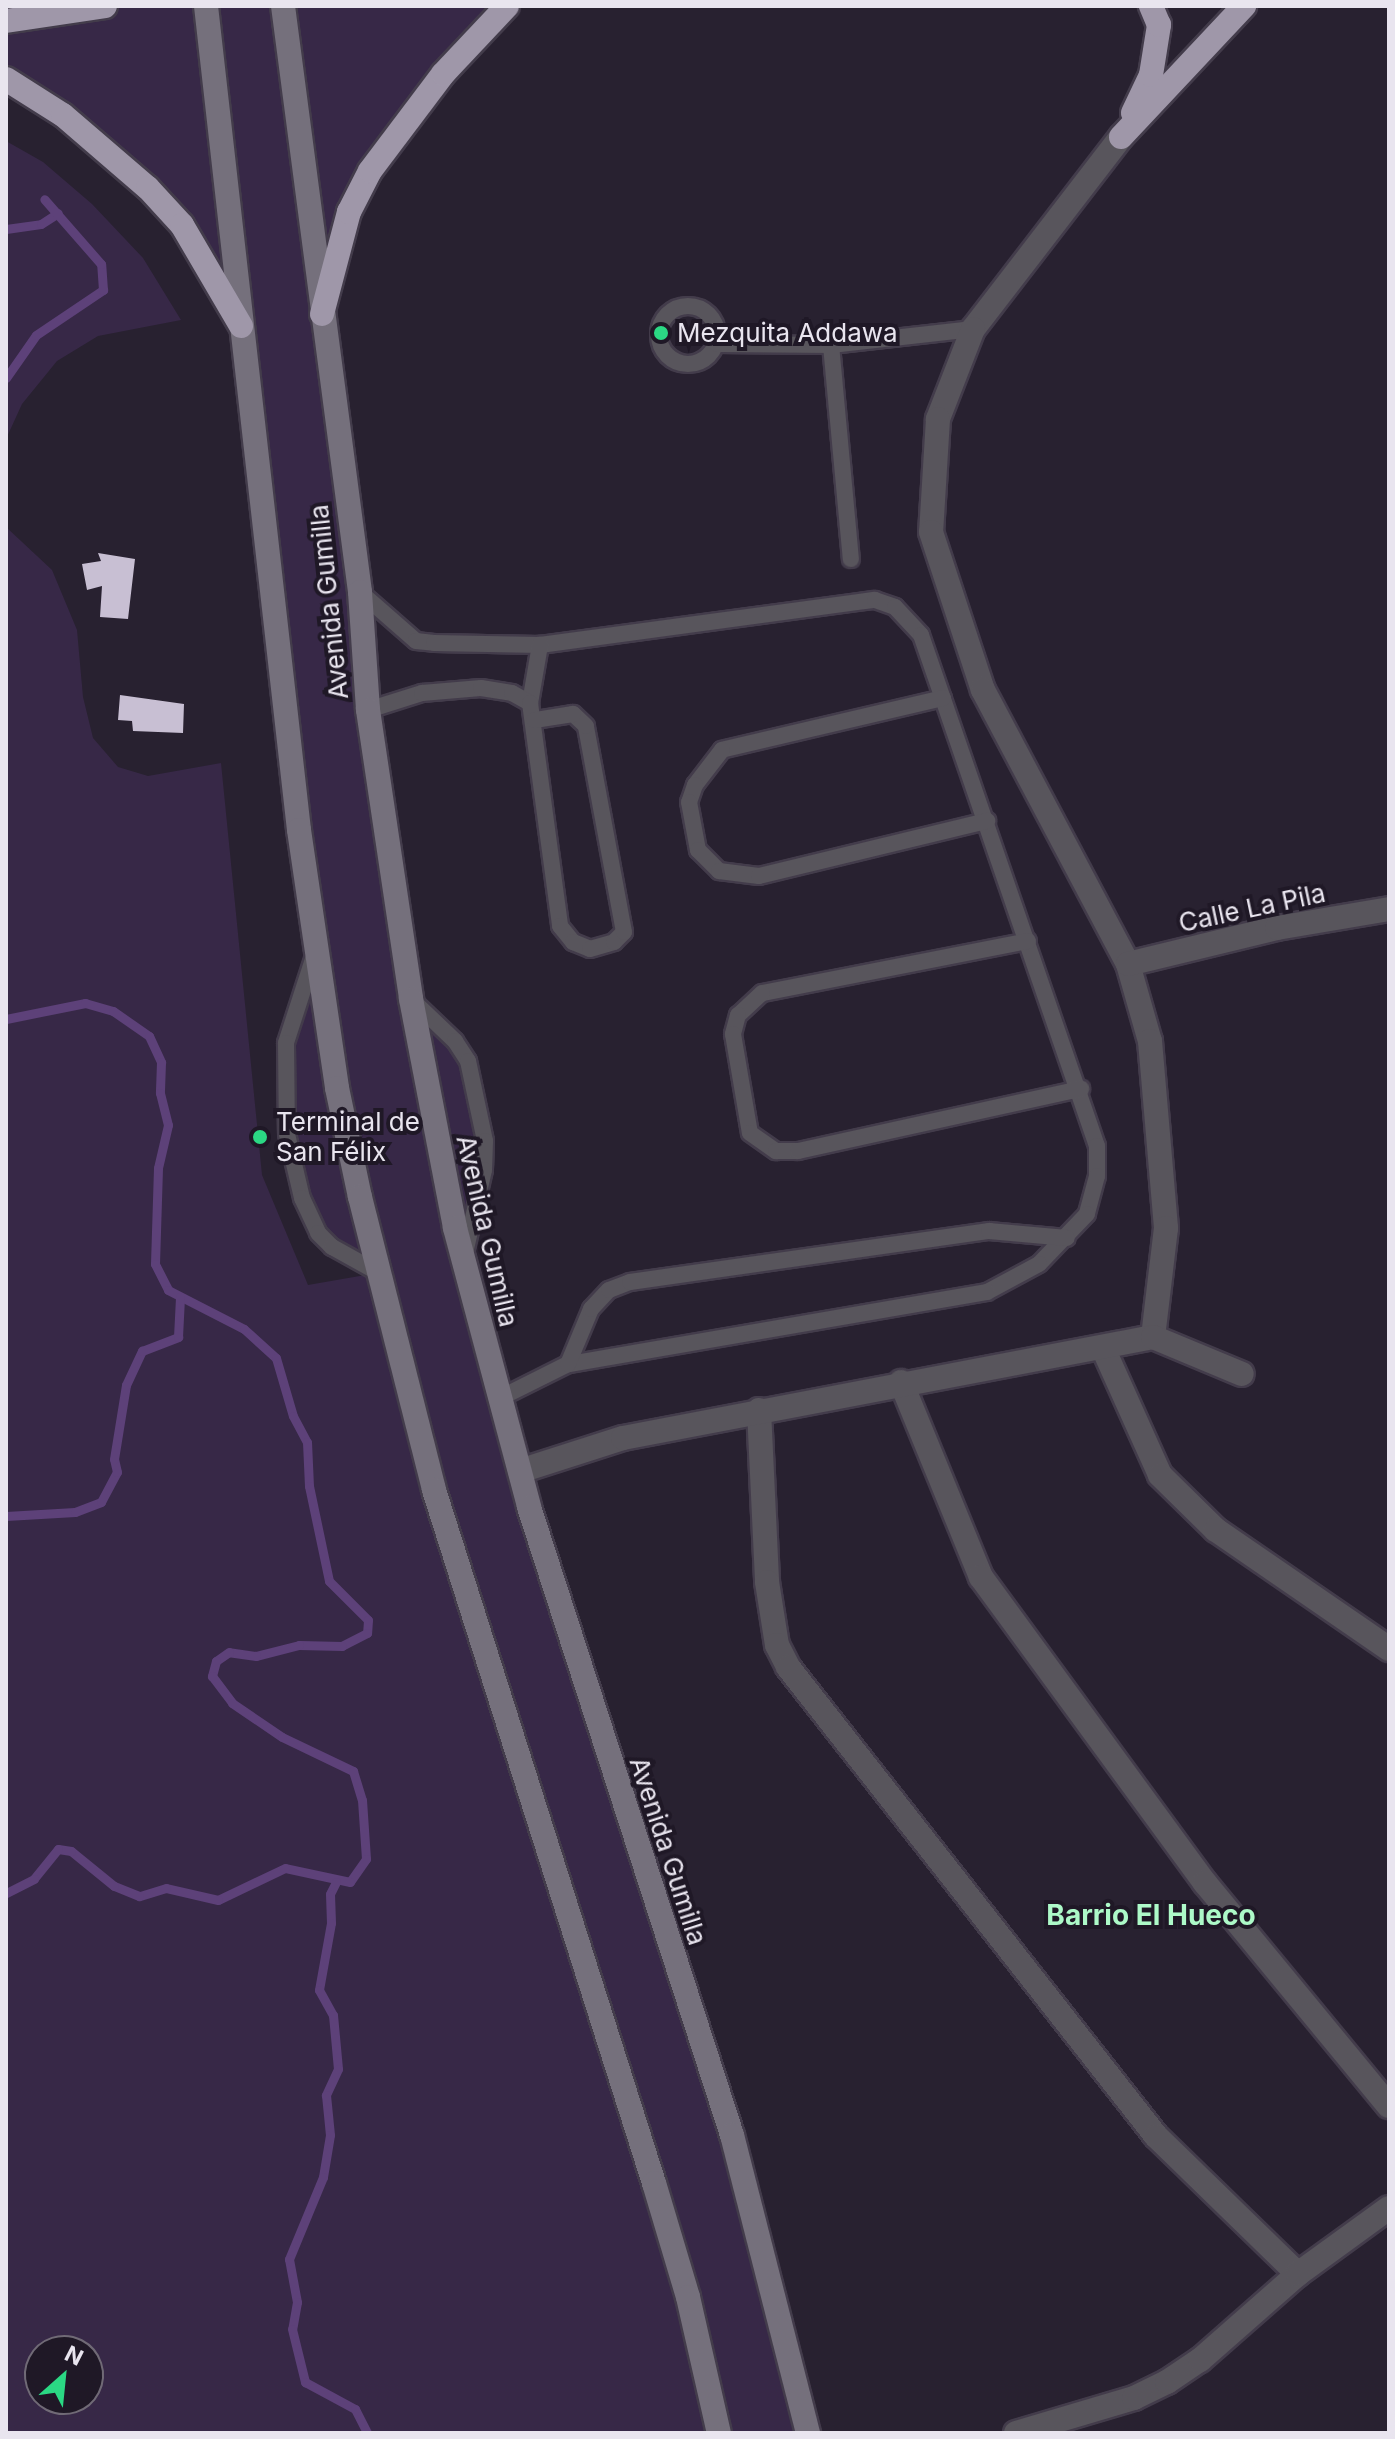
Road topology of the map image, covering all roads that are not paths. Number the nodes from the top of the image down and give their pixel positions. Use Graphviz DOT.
graph roads {
  1 [pos="105,6"];
  2 [pos="206,6"];
  3 [pos="283,6"];
  4 [pos="507,6"];
  5 [pos="1151,6"];
  6 [pos="1244,6"];
  7 [pos="6,21"];
  8 [pos="6,79"];
  9 [pos="1121,137"];
  10 [pos="322,314"];
  11 [pos="241,326"];
  12 [pos="973,329"];
  13 [pos="717,344"];
  14 [pos="831,345"];
  15 [pos="851,559"];
  16 [pos="360,592"];
  17 [pos="540,645"];
  18 [pos="943,698"];
  19 [pos="530,703"];
  20 [pos="368,710"];
  21 [pos="534,720"];
  22 [pos="987,821"];
  23 [pos="1389,909"];
  24 [pos="1028,941"];
  25 [pos="315,951"];
  26 [pos="1128,964"];
  27 [pos="411,999"];
  28 [pos="1081,1089"];
  29 [pos="1067,1238"];
  30 [pos="463,1258"];
  31 [pos="379,1273"];
  32 [pos="1153,1337"];
  33 [pos="1103,1348"];
  34 [pos="568,1364"];
  35 [pos="1242,1374"];
  36 [pos="901,1382"];
  37 [pos="498,1399"];
  38 [pos="759,1410"];
  39 [pos="520,1471"];
  40 [pos="1389,1649"];
  41 [pos="1389,2106"];
  42 [pos="1389,2208"];
  43 [pos="1298,2274"];
  44 [pos="719,2433"];
  45 [pos="808,2433"];
  46 [pos="1016,2433"];
  1 -- 7 [label="highway"];
  2 -- 11 [label="main road"];
  3 -- 10 [label="main road, Avenida Gumilla"];
  4 -- 10 [label="highway"];
  5 -- 9 [label="highway"];
  6 -- 9 [label="highway"];
  8 -- 11 [label="highway"];
  9 -- 12 [label="street"];
  10 -- 16 [label="main road, Avenida Gumilla"];
  11 -- 25 [label="main road"];
  12 -- 14 [label="lane"];
  12 -- 26 [label="street"];
  13 -- 14 [label="lane"];
  14 -- 15 [label="lane"];
  16 -- 17 [label="lane"];
  16 -- 20 [label="main road, Avenida Gumilla"];
  17 -- 18 [label="lane"];
  17 -- 19 [label="lane"];
  18 -- 22 [label="lane"];
  18 -- 22 [label="lane"];
  19 -- 20 [label="lane"];
  19 -- 21 [label="lane"];
  20 -- 27 [label="main road, Avenida Gumilla"];
  21 -- 21 [label="lane"];
  22 -- 24 [label="lane"];
  23 -- 26 [label="street, Calle La Pila"];
  24 -- 28 [label="lane"];
  24 -- 28 [label="lane"];
  25 -- 31 [label="main road"];
  25 -- 31 [label="lane"];
  26 -- 32 [label="street"];
  27 -- 30 [label="main road, Avenida Gumilla"];
  27 -- 30 [label="lane"];
  28 -- 29 [label="lane"];
  29 -- 34 [label="lane"];
  29 -- 34 [label="lane"];
  30 -- 37 [label="main road, Avenida Gumilla"];
  31 -- 44 [label="main road"];
  32 -- 33 [label="street"];
  32 -- 35 [label="street"];
  33 -- 36 [label="street"];
  33 -- 40 [label="street"];
  34 -- 37 [label="lane"];
  36 -- 38 [label="street"];
  36 -- 41 [label="street"];
  37 -- 39 [label="main road, Avenida Gumilla"];
  38 -- 39 [label="street"];
  38 -- 43 [label="street"];
  39 -- 45 [label="main road, Avenida Gumilla"];
  42 -- 43 [label="street"];
  43 -- 46 [label="street"];
}
